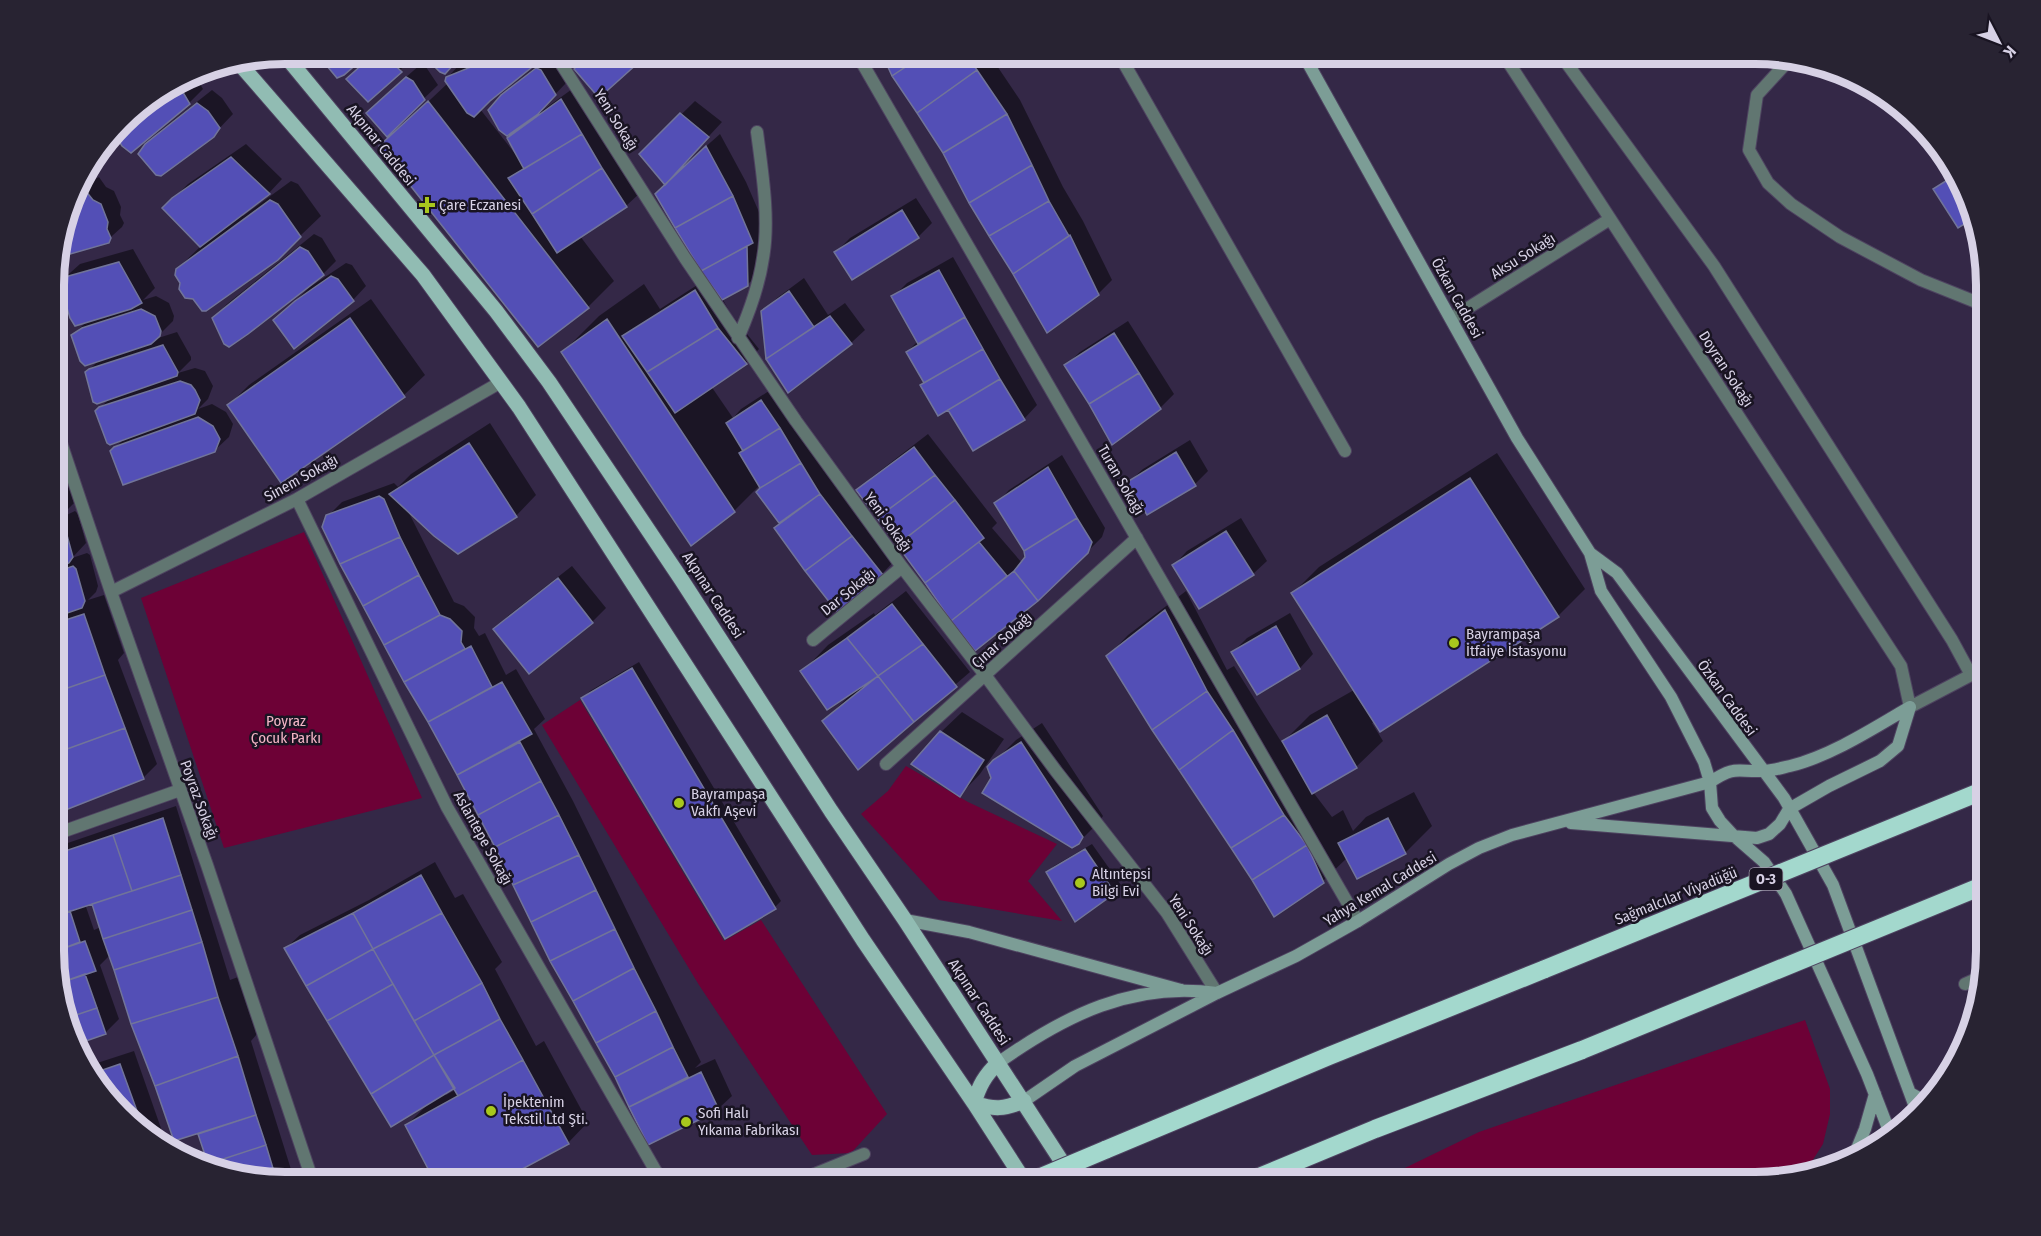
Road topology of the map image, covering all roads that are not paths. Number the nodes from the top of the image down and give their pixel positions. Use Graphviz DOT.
graph roads {
  1 [pos="292,64"];
  2 [pos="565,64"];
  3 [pos="862,64"];
  4 [pos="1123,64"];
  5 [pos="1310,64"];
  6 [pos="1509,64"];
  7 [pos="1567,64"];
  8 [pos="1784,66"];
  9 [pos="245,69"];
  10 [pos="757,132"];
  11 [pos="1610,219"];
  12 [pos="1976,302"];
  13 [pos="1452,318"];
  14 [pos="738,338"];
  15 [pos="501,382"];
  16 [pos="1345,451"];
  17 [pos="64,452"];
  18 [pos="297,499"];
  19 [pos="1137,538"];
  20 [pos="1590,553"];
  21 [pos="902,567"];
  22 [pos="111,592"];
  23 [pos="813,640"];
  24 [pos="985,675"];
  25 [pos="1910,707"];
  26 [pos="886,764"];
  27 [pos="1762,771"];
  28 [pos="1710,782"];
  29 [pos="180,790"];
  30 [pos="1976,793"];
  31 [pos="1789,809"];
  32 [pos="1563,822"];
  33 [pos="64,831"];
  34 [pos="1733,835"];
  35 [pos="1976,888"];
  36 [pos="905,920"];
  37 [pos="1358,921"];
  38 [pos="1975,979"];
  39 [pos="1965,984"];
  40 [pos="1180,990"];
  41 [pos="1217,993"];
  42 [pos="998,1063"];
  43 [pos="1910,1092"];
  44 [pos="1875,1094"];
  45 [pos="1920,1098"];
  46 [pos="1024,1101"];
  47 [pos="974,1103"];
  48 [pos="1914,1104"];
  49 [pos="1888,1127"];
  50 [pos="1858,1146"];
  51 [pos="864,1154"];
  52 [pos="310,1172"];
  53 [pos="656,1172"];
  54 [pos="820,1172"];
  55 [pos="1020,1172"];
  56 [pos="1051,1172"];
  57 [pos="1069,1172"];
  58 [pos="1271,1172"];
  1 -- 36 [label="main road, Akpınar Caddesi"];
  2 -- 14 [label="street, Yeni Sokağı"];
  3 -- 19 [label="street, Turan Sokağı"];
  4 -- 16 [label="street"];
  5 -- 13 [label="street, Özkan Caddesi"];
  6 -- 11 [label="street, Doyran Sokağı"];
  7 -- 25 [label="street"];
  8 -- 12 [label="street"];
  9 -- 15 [label="main road"];
  10 -- 14 [label="street"];
  11 -- 13 [label="street, Aksu Sokağı"];
  11 -- 25 [label="street, Doyran Sokağı"];
  13 -- 20 [label="street, Özkan Caddesi"];
  14 -- 21 [label="street, Yeni Sokağı"];
  15 -- 18 [label="street, Sinem Sokağı"];
  15 -- 47 [label="main road"];
  17 -- 22 [label="street, Poyraz Sokağı"];
  18 -- 22 [label="street, Sinem Sokağı"];
  18 -- 53 [label="street, Aslantepe Sokağı"];
  19 -- 24 [label="street, Çınar Sokağı"];
  19 -- 37 [label="street, Turan Sokağı"];
  20 -- 27 [label="street, Özkan Caddesi"];
  20 -- 28 [label="street, Özkan Caddesi"];
  21 -- 23 [label="street, Dar Sokağı"];
  21 -- 24 [label="street, Yeni Sokağı"];
  22 -- 29 [label="street, Poyraz Sokağı"];
  24 -- 26 [label="street, Çınar Sokağı"];
  24 -- 41 [label="street, Yeni Sokağı"];
  25 -- 27 [label="street"];
  25 -- 31 [label="street"];
  27 -- 28 [label="street"];
  27 -- 31 [label="street, Özkan Caddesi"];
  28 -- 32 [label="street, Yahya Kemal Caddesi"];
  28 -- 34 [label="street, Özkan Caddesi"];
  29 -- 33 [label="street"];
  29 -- 52 [label="street, Poyraz Sokağı"];
  30 -- 56 [label="highway, Sağmalcılar Viyadüğü / O-3, bridge"];
  31 -- 34 [label="street"];
  31 -- 43 [label="street, Özkan Caddesi"];
  32 -- 34 [label="street"];
  32 -- 37 [label="street, Yahya Kemal Caddesi"];
  34 -- 44 [label="street, Özkan Caddesi"];
  35 -- 58 [label="highway, bridge"];
  36 -- 40 [label="street"];
  36 -- 42 [label="main road, Akpınar Caddesi"];
  37 -- 41 [label="street, Yahya Kemal Caddesi"];
  38 -- 39 [label="street"];
  40 -- 41 [label="street, Yahya Kemal Caddesi"];
  40 -- 42 [label="street, Yahya Kemal Caddesi"];
  41 -- 46 [label="street, Yahya Kemal Caddesi"];
  42 -- 46 [label="main road, Akpınar Caddesi"];
  42 -- 47 [label="main road"];
  43 -- 45 [label="street"];
  43 -- 48 [label="street, Özkan Caddesi"];
  44 -- 49 [label="street, Özkan Caddesi"];
  44 -- 50 [label="street"];
  46 -- 47 [label="main road"];
  46 -- 57 [label="main road, Akpınar Caddesi"];
  47 -- 55 [label="main road"];
  51 -- 54 [label="street"];
}
